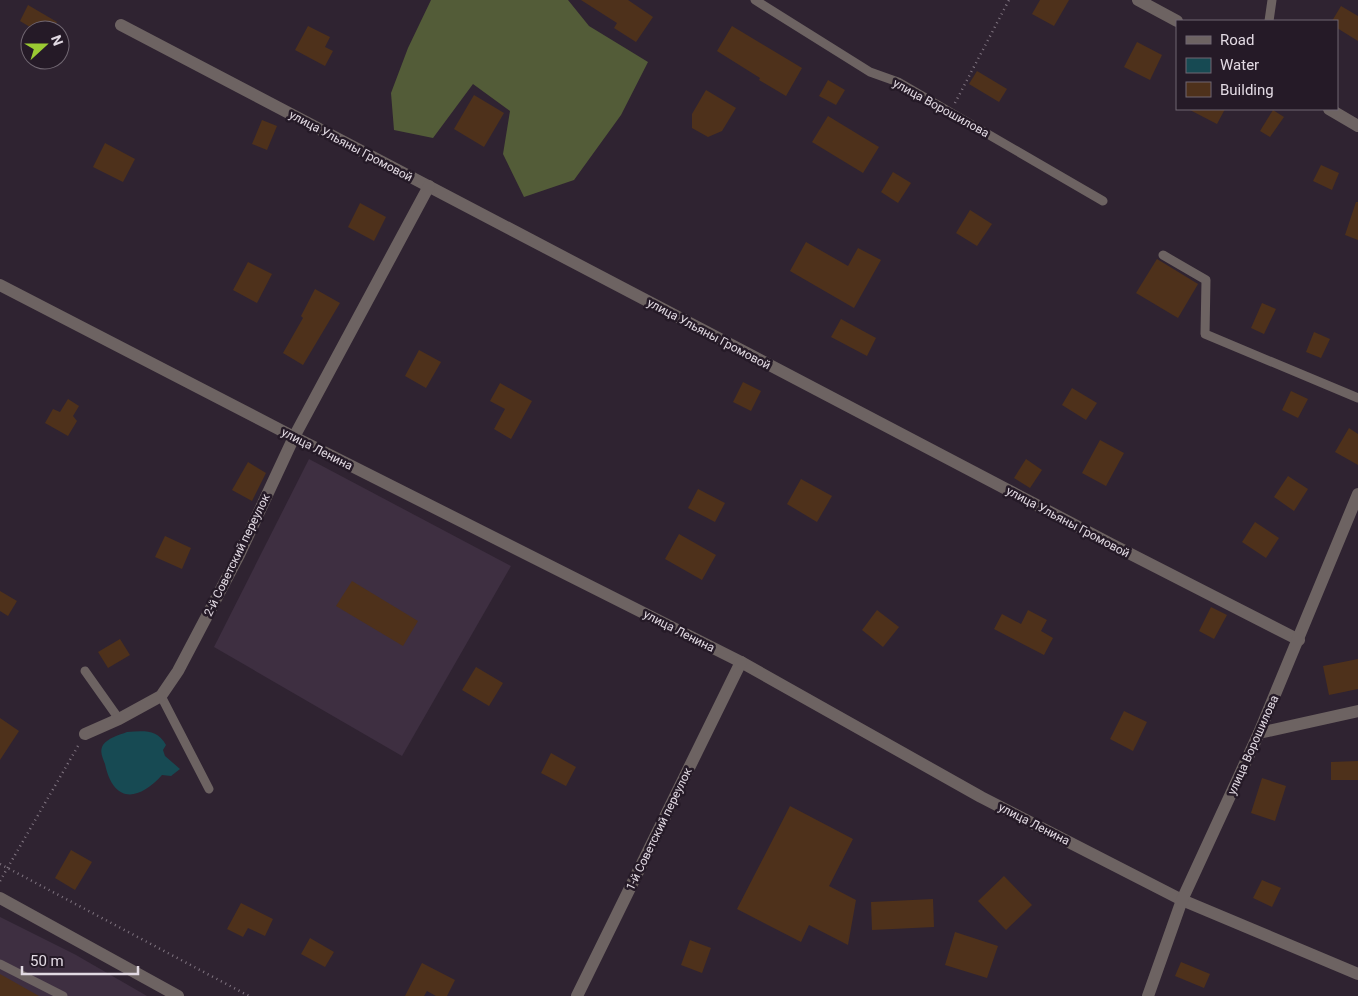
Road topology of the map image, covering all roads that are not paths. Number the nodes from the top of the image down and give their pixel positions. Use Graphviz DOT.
graph roads {
  1 [pos="755,0"];
  2 [pos="1138,0"];
  3 [pos="1272,0"];
  4 [pos="1176,20"];
  5 [pos="1268,20"];
  6 [pos="121,25"];
  7 [pos="1331,110"];
  8 [pos="1358,126"];
  9 [pos="429,186"];
  10 [pos="1103,201"];
  11 [pos="1163,255"];
  12 [pos="0,285"];
  13 [pos="1358,398"];
  14 [pos="294,437"];
  15 [pos="1358,494"];
  16 [pos="1300,640"];
  17 [pos="741,662"];
  18 [pos="85,671"];
  19 [pos="161,696"];
  20 [pos="1358,711"];
  21 [pos="119,719"];
  22 [pos="1259,733"];
  23 [pos="85,734"];
  24 [pos="209,789"];
  25 [pos="0,898"];
  26 [pos="1182,900"];
  27 [pos="0,964"];
  28 [pos="1358,974"];
  29 [pos="63,996"];
  30 [pos="178,996"];
  31 [pos="577,996"];
  32 [pos="1148,996"];
  1 -- 10 [label="lane, улица Ворошилова"];
  2 -- 4 [label="street"];
  3 -- 5 [label="lane"];
  6 -- 9 [label="street, улица Ульяны Громовой"];
  7 -- 8 [label="street"];
  9 -- 14 [label="street, 2-й Советский переулок"];
  9 -- 16 [label="street, улица Ульяны Громовой"];
  11 -- 13 [label="lane"];
  12 -- 14 [label="street, улица Ленина"];
  14 -- 17 [label="street, улица Ленина"];
  14 -- 19 [label="street, 2-й Советский переулок"];
  15 -- 16 [label="street, улица Ворошилова"];
  16 -- 22 [label="street, улица Ворошилова"];
  17 -- 26 [label="street, улица Ленина"];
  17 -- 31 [label="street, 1-й Советский переулок"];
  18 -- 21 [label="lane"];
  19 -- 21 [label="street, 2-й Советский переулок"];
  19 -- 24 [label="lane"];
  20 -- 22 [label="street"];
  21 -- 23 [label="street, 2-й Советский переулок"];
  22 -- 26 [label="street, улица Ворошилова"];
  25 -- 30 [label="street"];
  26 -- 28 [label="street, улица Ленина"];
  26 -- 32 [label="street, улица Ворошилова"];
  27 -- 29 [label="lane"];
}
